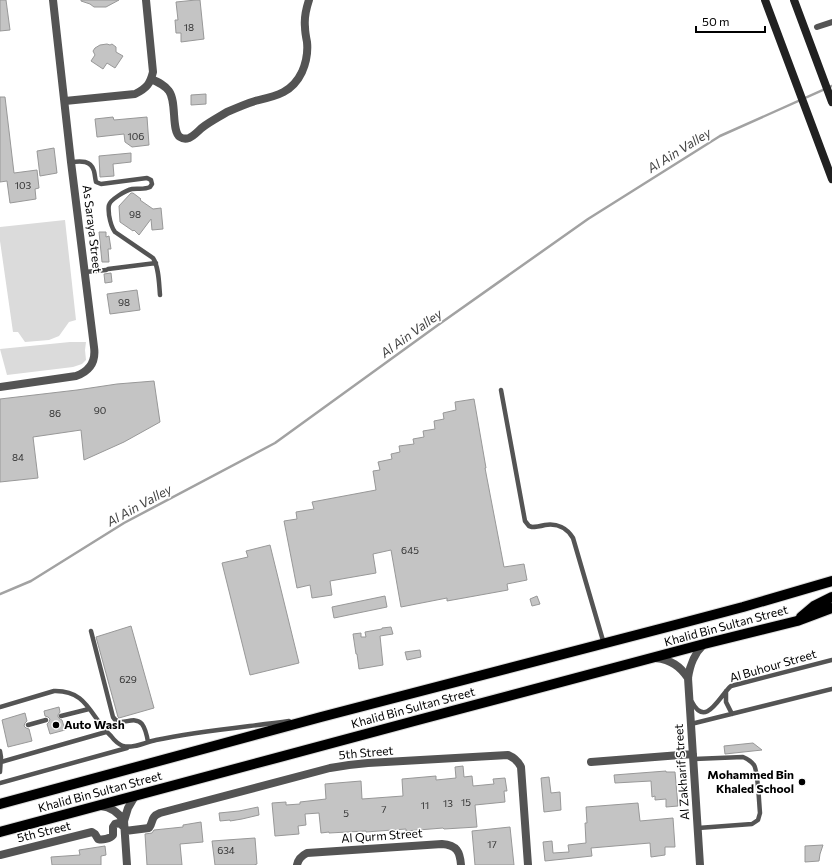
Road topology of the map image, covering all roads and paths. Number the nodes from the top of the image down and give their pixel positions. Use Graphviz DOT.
graph roads {
  1 [pos="53,0"];
  2 [pos="146,0"];
  3 [pos="309,0"];
  4 [pos="765,0"];
  5 [pos="794,0"];
  6 [pos="832,22"];
  7 [pos="817,27"];
  8 [pos="151,79"];
  9 [pos="65,101"];
  10 [pos="832,102"];
  11 [pos="72,162"];
  12 [pos="832,178"];
  13 [pos="156,263"];
  14 [pos="85,272"];
  15 [pos="160,295"];
  16 [pos="0,387"];
  17 [pos="501,390"];
  18 [pos="832,581"];
  19 [pos="832,597"];
  20 [pos="832,608"];
  21 [pos="796,621"];
  22 [pos="91,631"];
  23 [pos="604,644"];
  24 [pos="704,644"];
  25 [pos="656,658"];
  26 [pos="832,660"];
  27 [pos="688,678"];
  28 [pos="832,689"];
  29 [pos="726,690"];
  30 [pos="690,699"];
  31 [pos="0,707"];
  32 [pos="89,709"];
  33 [pos="732,714"];
  34 [pos="61,716"];
  35 [pos="321,717"];
  36 [pos="46,720"];
  37 [pos="691,724"];
  38 [pos="28,725"];
  39 [pos="106,732"];
  40 [pos="148,742"];
  41 [pos="130,747"];
  42 [pos="0,751"];
  43 [pos="693,756"];
  44 [pos="1,762"];
  45 [pos="591,762"];
  46 [pos="0,772"];
  47 [pos="0,782"];
  48 [pos="135,796"];
  49 [pos="0,804"];
  50 [pos="101,806"];
  51 [pos="124,826"];
  52 [pos="698,828"];
  53 [pos="0,832"];
  54 [pos="0,855"];
  55 [pos="127,865"];
  56 [pos="297,865"];
  57 [pos="461,865"];
  58 [pos="528,865"];
  59 [pos="700,865"];
  1 -- 9 [label="street, As Saraya Street"];
  2 -- 8 [label="street"];
  3 -- 8 [label="street"];
  4 -- 12 [label="main road"];
  5 -- 10 [label="main road"];
  6 -- 7 [label="street"];
  8 -- 9 [label="street"];
  9 -- 11 [label="street, As Saraya Street"];
  11 -- 13 [label="lane"];
  11 -- 14 [label="street, As Saraya Street"];
  13 -- 14 [label="lane"];
  13 -- 15 [label="lane"];
  14 -- 16 [label="street, As Saraya Street"];
  17 -- 23 [label="lane"];
  18 -- 23 [label="main road, Khalid Bin Sultan Street"];
  19 -- 21 [label="main road"];
  20 -- 21 [label="main road, Khalid Bin Sultan Street"];
  21 -- 24 [label="main road, Khalid Bin Sultan Street"];
  22 -- 40 [label="lane"];
  23 -- 35 [label="main road, Khalid Bin Sultan Street"];
  24 -- 25 [label="main road, Khalid Bin Sultan Street"];
  24 -- 27 [label="street, Al Zakharif Street"];
  25 -- 27 [label="street"];
  25 -- 48 [label="main road, Khalid Bin Sultan Street"];
  26 -- 29 [label="lane, Al Buhour Street"];
  27 -- 30 [label="street, Al Zakharif Street"];
  28 -- 33 [label="lane"];
  29 -- 30 [label="lane, Al Buhour Street"];
  29 -- 33 [label="lane"];
  30 -- 37 [label="street, Al Zakharif Street"];
  31 -- 32 [label="lane"];
  32 -- 34 [label="lane"];
  32 -- 39 [label="lane"];
  33 -- 37 [label="lane"];
  35 -- 40 [label="lane"];
  35 -- 49 [label="main road, Khalid Bin Sultan Street"];
  36 -- 38 [label="lane"];
  37 -- 43 [label="street, Al Zakharif Street"];
  39 -- 41 [label="lane"];
  39 -- 44 [label="lane"];
  40 -- 41 [label="lane"];
  41 -- 47 [label="lane"];
  42 -- 44 [label="lane"];
  43 -- 45 [label="street"];
  43 -- 52 [label="street, Al Zakharif Street"];
  43 -- 52 [label="lane"];
  44 -- 46 [label="lane"];
  48 -- 50 [label="main road, Khalid Bin Sultan Street"];
  48 -- 51 [label="street"];
  50 -- 51 [label="street"];
  50 -- 53 [label="main road, Khalid Bin Sultan Street"];
  51 -- 54 [label="street, 5th Street"];
  51 -- 55 [label="street"];
  51 -- 58 [label="street, 5th Street"];
  52 -- 59 [label="street, Al Zakharif Street"];
  56 -- 57 [label="street, Al Qurm Street"];
}
